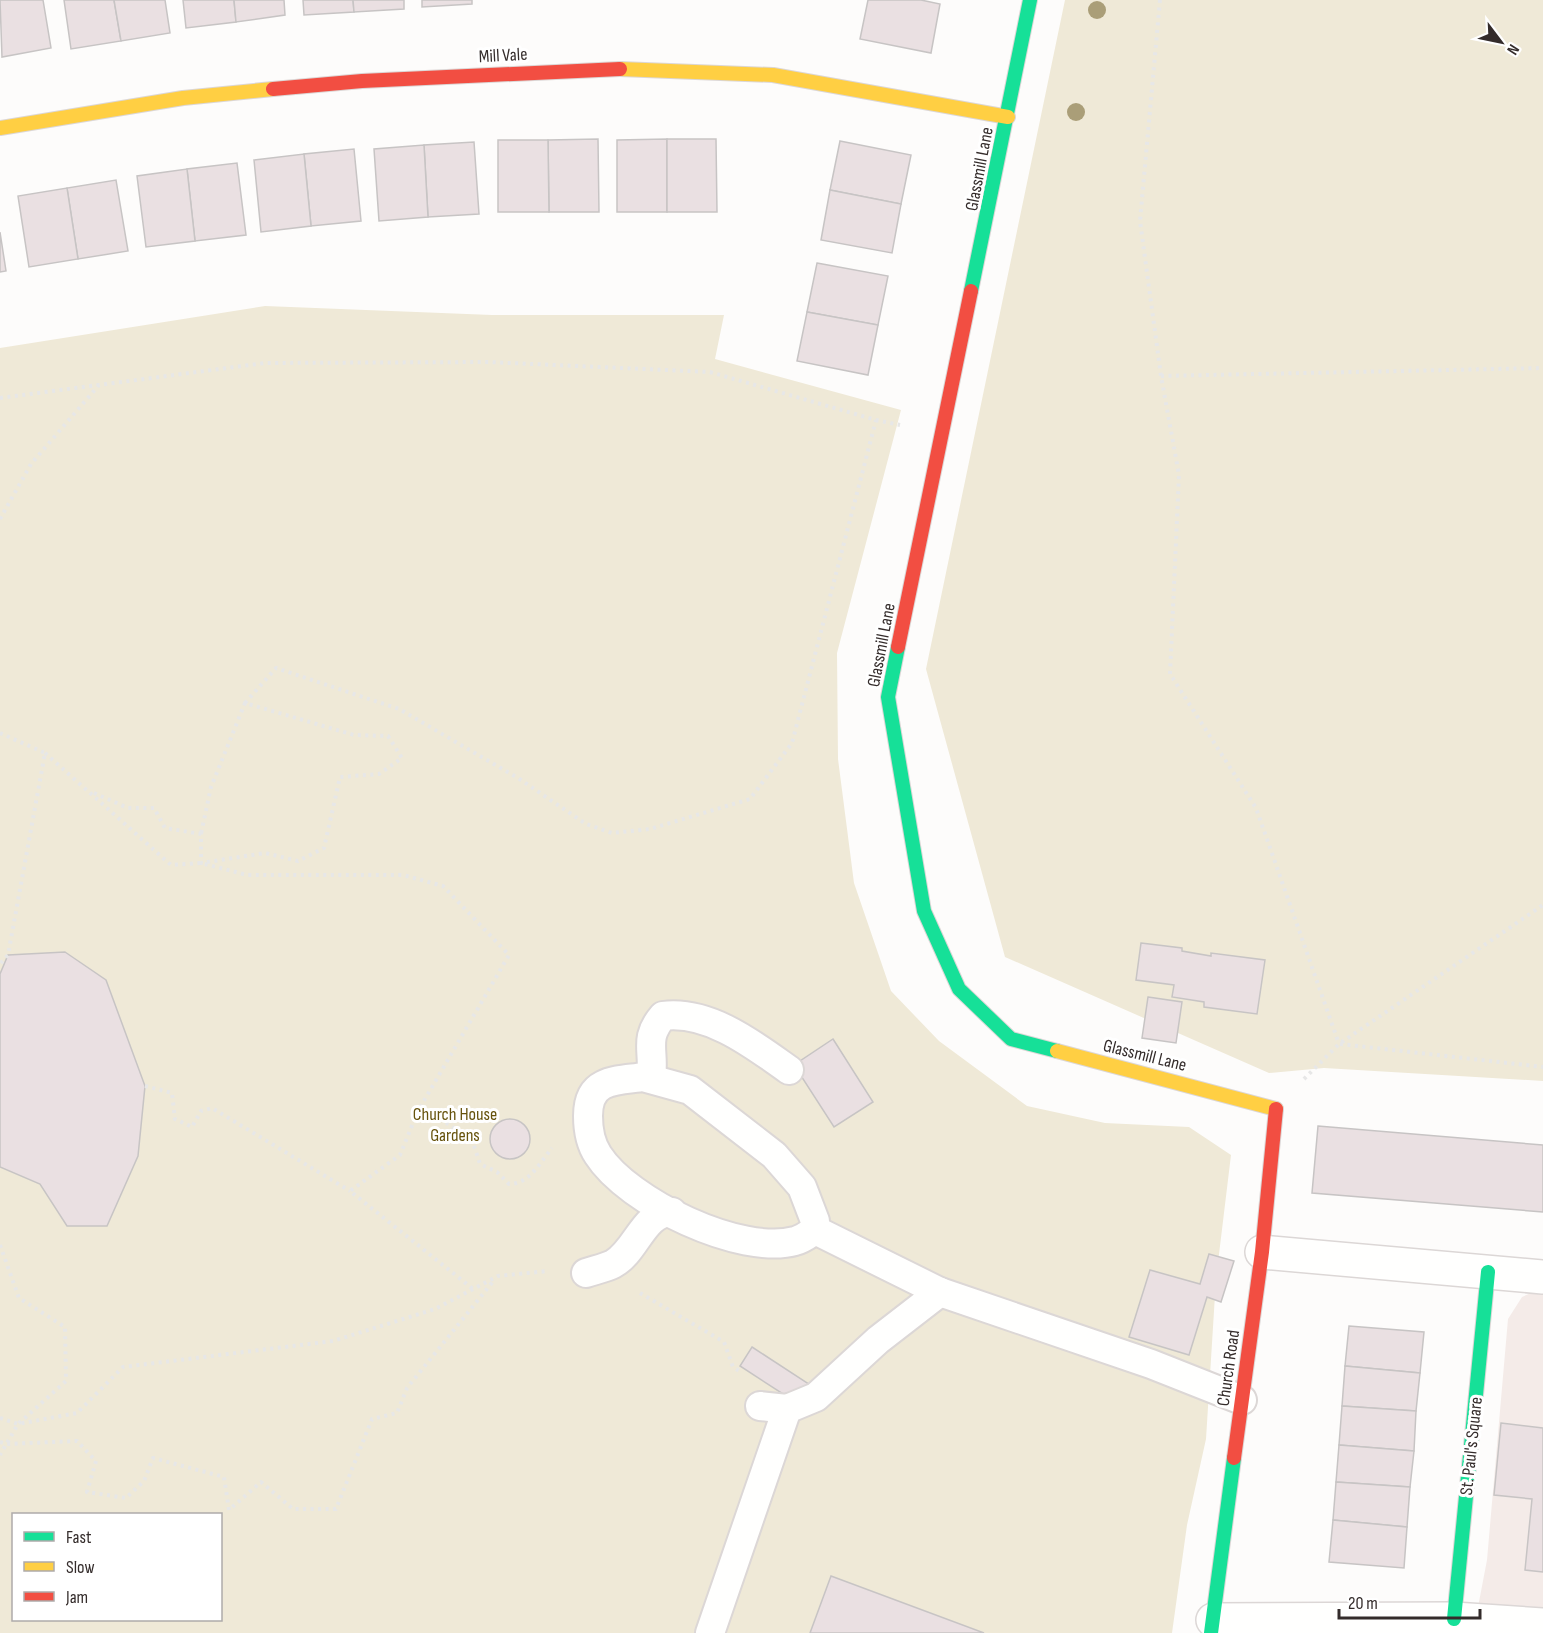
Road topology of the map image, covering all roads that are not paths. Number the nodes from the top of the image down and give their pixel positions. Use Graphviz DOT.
graph roads {
  1 [pos="1030,0"];
  2 [pos="1008,117"];
  3 [pos="0,128"];
  4 [pos="789,1070"];
  5 [pos="651,1077"];
  6 [pos="1276,1108"];
  7 [pos="672,1212"];
  8 [pos="815,1230"];
  9 [pos="1262,1252"];
  10 [pos="1488,1272"];
  11 [pos="586,1273"];
  12 [pos="1543,1277"];
  13 [pos="940,1292"];
  14 [pos="1242,1400"];
  15 [pos="1543,1625"];
  16 [pos="1454,1626"];
  17 [pos="1212,1627"];
  18 [pos="710,1633"];
  1 -- 2 [label="street, Glassmill Lane"];
  2 -- 3 [label="street, Mill Vale"];
  2 -- 6 [label="street, Glassmill Lane"];
  4 -- 5 [label="lane"];
  5 -- 7 [label="lane"];
  5 -- 8 [label="lane"];
  6 -- 9 [label="street, Church Road"];
  7 -- 8 [label="lane"];
  7 -- 11 [label="lane"];
  8 -- 13 [label="lane"];
  9 -- 10 [label="street"];
  9 -- 14 [label="street, Church Road"];
  10 -- 12 [label="street"];
  10 -- 16 [label="street, St. Paul's Square"];
  13 -- 14 [label="lane"];
  13 -- 18 [label="lane"];
  14 -- 17 [label="street, Church Road"];
  15 -- 16 [label="street"];
  16 -- 17 [label="street"];
}
